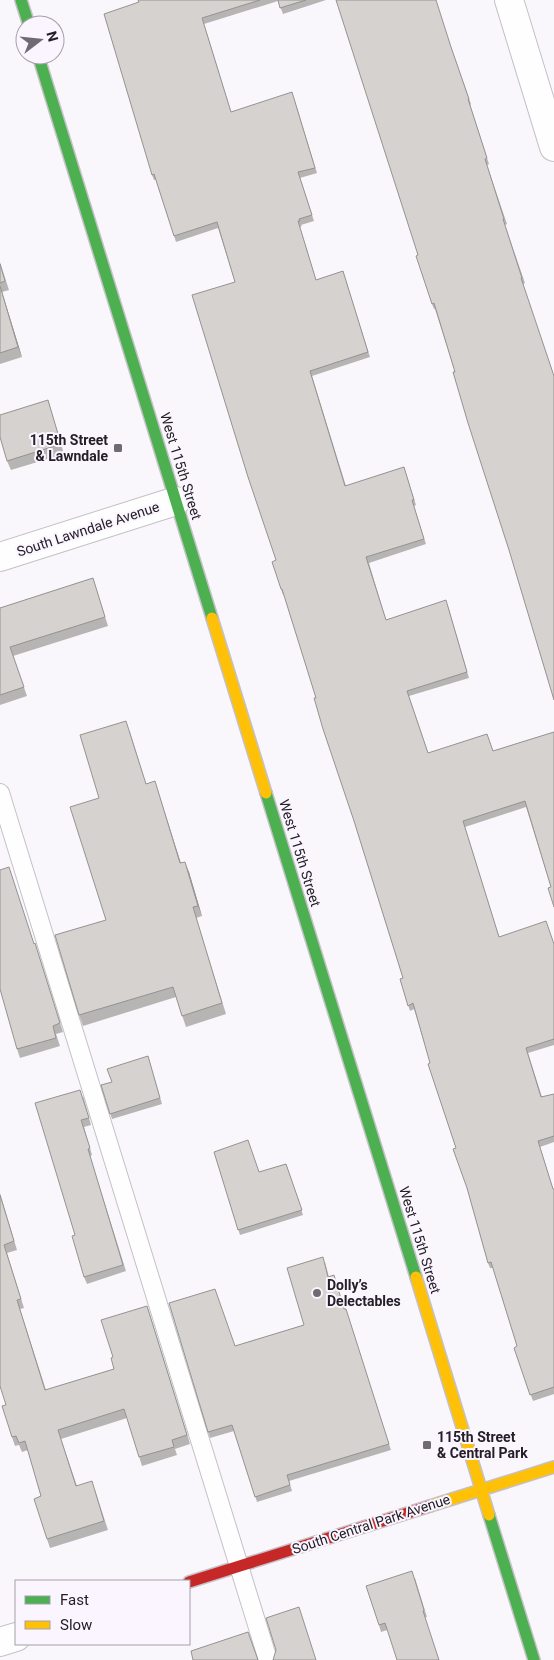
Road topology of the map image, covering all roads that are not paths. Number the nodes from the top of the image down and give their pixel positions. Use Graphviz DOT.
graph roads {
  1 [pos="21,0"];
  2 [pos="509,0"];
  3 [pos="26,15"];
  4 [pos="41,65"];
  5 [pos="554,147"];
  6 [pos="176,501"];
  7 [pos="0,557"];
  8 [pos="0,793"];
  9 [pos="554,1467"];
  10 [pos="481,1490"];
  11 [pos="239,1566"];
  12 [pos="190,1582"];
  13 [pos="15,1636"];
  14 [pos="0,1642"];
  15 [pos="268,1660"];
  16 [pos="534,1660"];
  1 -- 3 [label="street"];
  2 -- 5 [label="street"];
  4 -- 6 [label="street, West 115th Street"];
  6 -- 7 [label="street, South Lawndale Avenue"];
  6 -- 10 [label="street, West 115th Street"];
  8 -- 11 [label="lane"];
  9 -- 10 [label="street, South Central Park Avenue"];
  10 -- 11 [label="street, South Central Park Avenue"];
  10 -- 16 [label="street, West 115th Street"];
  11 -- 12 [label="street, South Central Park Avenue"];
  11 -- 15 [label="lane"];
  13 -- 14 [label="street"];
}
